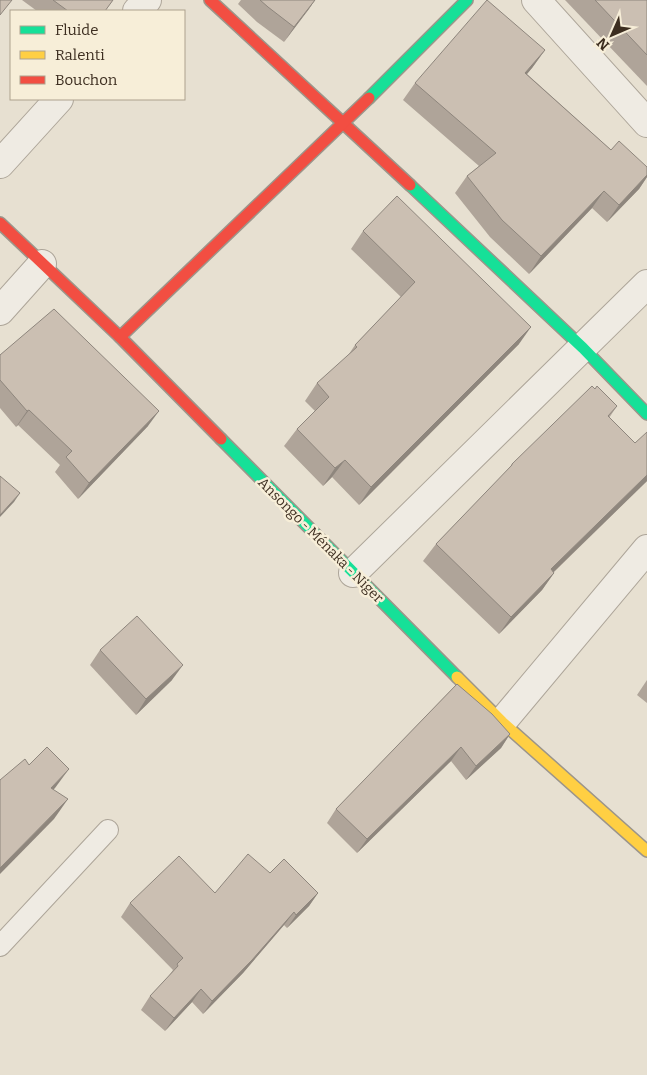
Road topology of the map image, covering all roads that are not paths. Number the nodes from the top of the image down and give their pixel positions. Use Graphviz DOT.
graph roads {
  1 [pos="147,0"];
  2 [pos="210,0"];
  3 [pos="467,0"];
  4 [pos="536,0"];
  5 [pos="138,10"];
  6 [pos="58,100"];
  7 [pos="344,123"];
  8 [pos="647,123"];
  9 [pos="0,164"];
  10 [pos="0,223"];
  11 [pos="42,264"];
  12 [pos="647,284"];
  13 [pos="0,311"];
  14 [pos="120,337"];
  15 [pos="583,348"];
  16 [pos="647,414"];
  17 [pos="647,549"];
  18 [pos="354,573"];
  19 [pos="502,722"];
  20 [pos="108,830"];
  21 [pos="647,851"];
  22 [pos="0,946"];
  1 -- 5 [label="street"];
  2 -- 7 [label="street"];
  3 -- 7 [label="street"];
  4 -- 8 [label="street"];
  6 -- 9 [label="street"];
  7 -- 14 [label="street"];
  7 -- 15 [label="street"];
  10 -- 11 [label="street, Ansongo - Ménaka - Niger"];
  11 -- 13 [label="street"];
  11 -- 14 [label="street, Ansongo - Ménaka - Niger"];
  12 -- 15 [label="street"];
  14 -- 18 [label="street, Ansongo - Ménaka - Niger"];
  15 -- 16 [label="street"];
  15 -- 18 [label="street"];
  17 -- 19 [label="street"];
  18 -- 19 [label="street, Ansongo - Ménaka - Niger"];
  19 -- 21 [label="street, Ansongo - Ménaka - Niger"];
  20 -- 22 [label="lane"];
}
